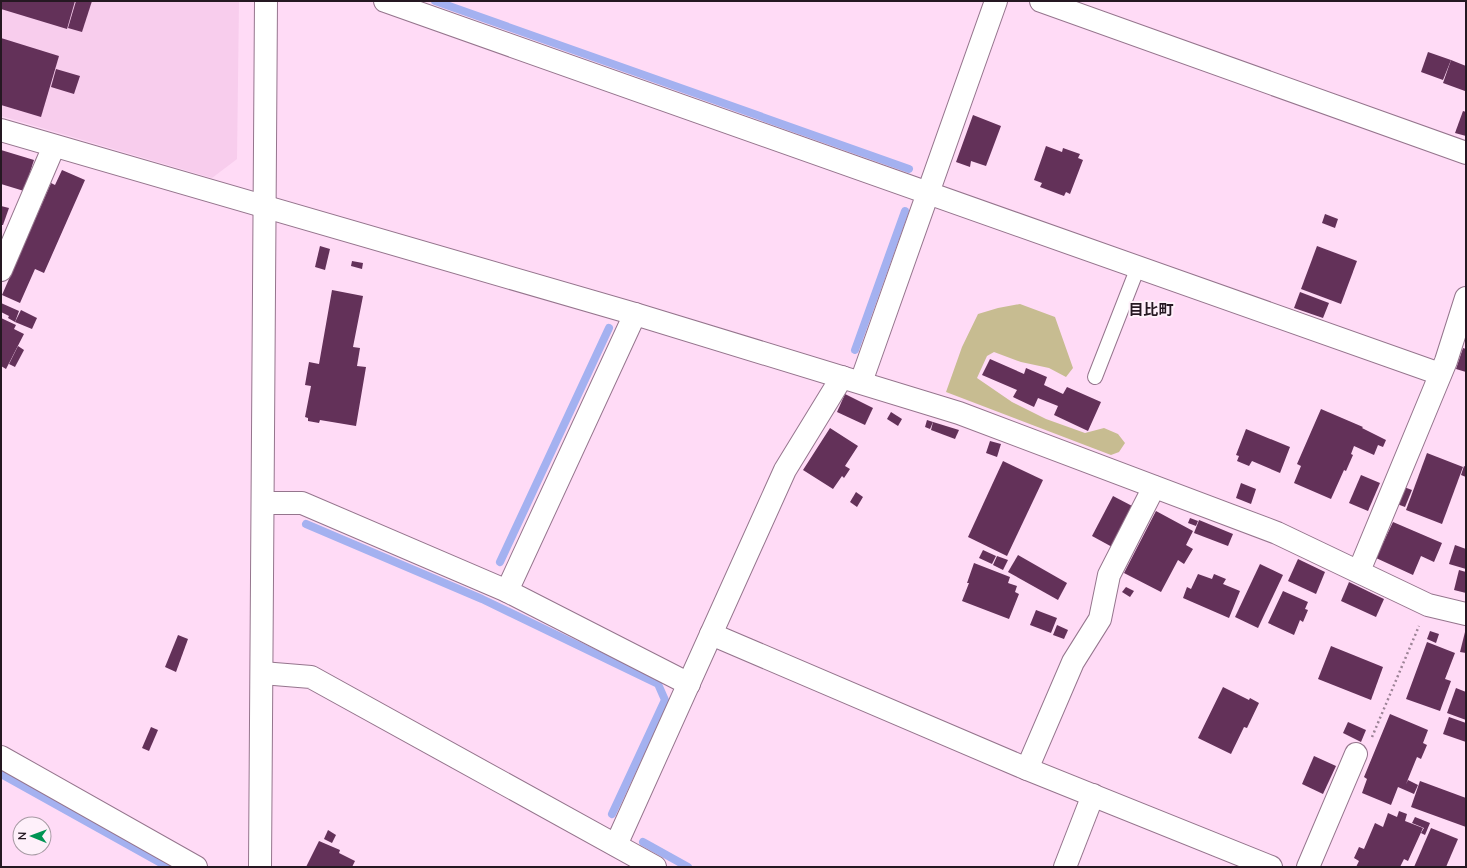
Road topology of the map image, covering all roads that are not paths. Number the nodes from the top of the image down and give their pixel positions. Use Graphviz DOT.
graph roads {
  1 [pos="266,1"];
  2 [pos="385,1"];
  3 [pos="996,1"];
  4 [pos="1041,1"];
  5 [pos="1,130"];
  6 [pos="54,146"];
  7 [pos="1466,153"];
  8 [pos="928,193"];
  9 [pos="265,208"];
  10 [pos="1138,267"];
  11 [pos="1,270"];
  12 [pos="1466,298"];
  13 [pos="635,314"];
  14 [pos="1440,374"];
  15 [pos="1095,378"];
  16 [pos="851,380"];
  17 [pos="1154,486"];
  18 [pos="263,503"];
  19 [pos="1359,571"];
  20 [pos="506,591"];
  21 [pos="1466,614"];
  22 [pos="711,634"];
  23 [pos="262,673"];
  24 [pos="689,684"];
  25 [pos="1356,754"];
  26 [pos="1,757"];
  27 [pos="1028,769"];
  28 [pos="1093,795"];
  29 [pos="616,846"];
  30 [pos="196,867"];
  31 [pos="260,867"];
  32 [pos="655,867"];
  33 [pos="1065,867"];
  34 [pos="1271,867"];
  35 [pos="1308,867"];
  1 -- 9 [label="street"];
  2 -- 8 [label="street"];
  3 -- 8 [label="street"];
  4 -- 7 [label="street"];
  5 -- 6 [label="street"];
  6 -- 9 [label="street"];
  6 -- 11 [label="street"];
  8 -- 10 [label="street"];
  8 -- 16 [label="street"];
  9 -- 13 [label="street"];
  9 -- 18 [label="street"];
  10 -- 14 [label="street"];
  10 -- 15 [label="lane"];
  12 -- 14 [label="street"];
  13 -- 16 [label="street"];
  13 -- 20 [label="street"];
  14 -- 19 [label="street"];
  16 -- 17 [label="street"];
  16 -- 22 [label="street"];
  17 -- 19 [label="street"];
  17 -- 27 [label="street"];
  18 -- 20 [label="street"];
  18 -- 23 [label="street"];
  19 -- 21 [label="street"];
  20 -- 24 [label="street"];
  22 -- 24 [label="street"];
  22 -- 27 [label="street"];
  23 -- 29 [label="street"];
  23 -- 31 [label="street"];
  24 -- 29 [label="street"];
  25 -- 35 [label="street"];
  26 -- 30 [label="street"];
  27 -- 28 [label="street"];
  28 -- 33 [label="street"];
  28 -- 34 [label="street"];
  29 -- 32 [label="street"];
}
